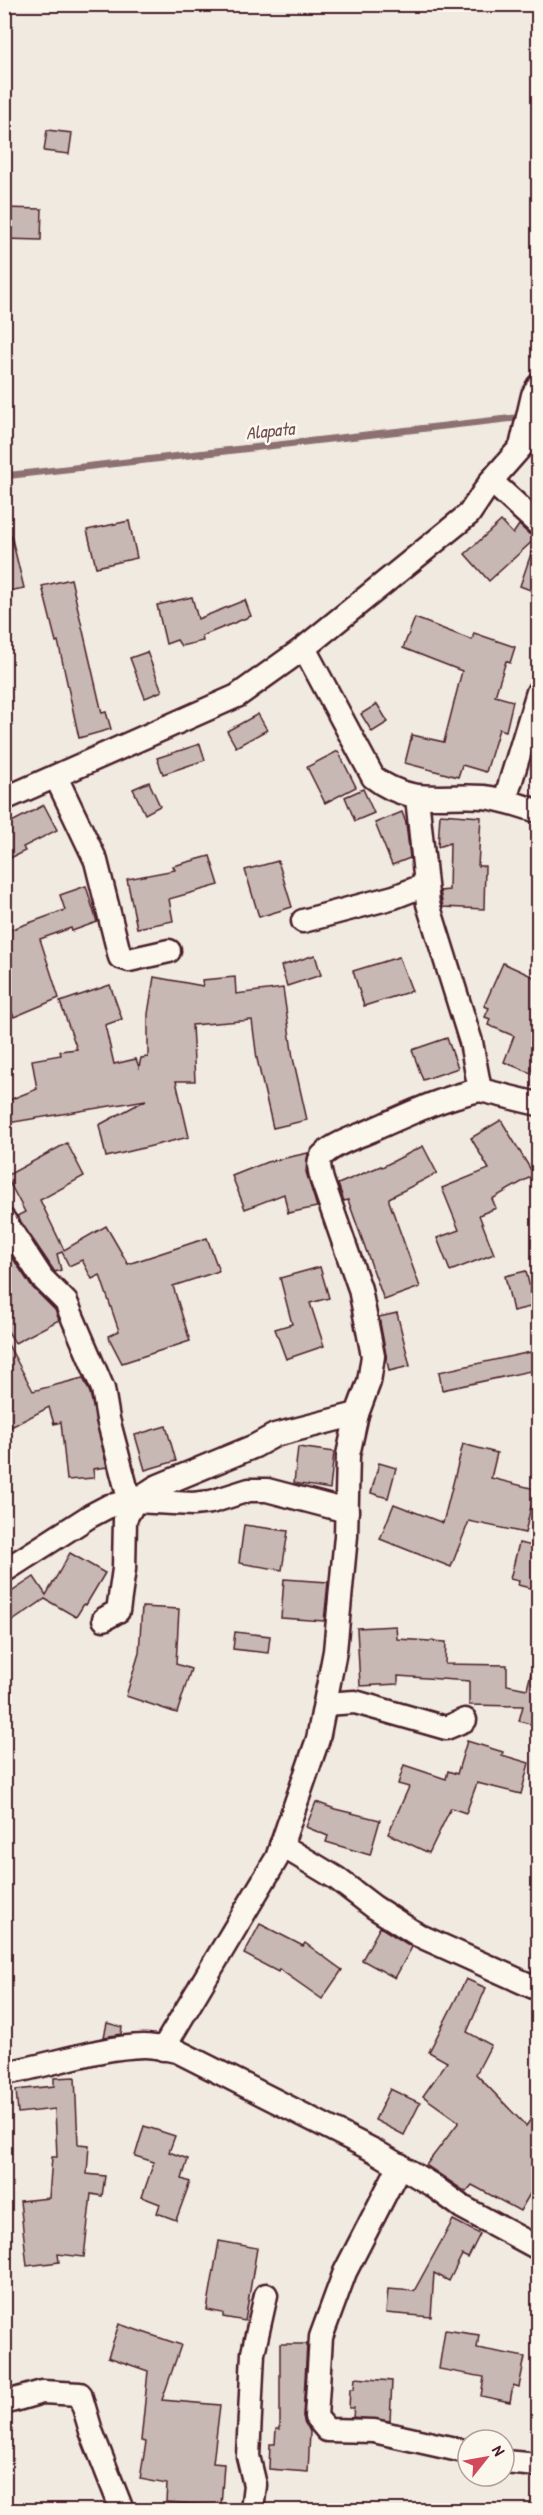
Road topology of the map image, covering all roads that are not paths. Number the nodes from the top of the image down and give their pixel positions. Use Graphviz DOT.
graph roads {
  1 [pos="538,386"];
  2 [pos="491,481"];
  3 [pos="538,524"];
  4 [pos="304,648"];
  5 [pos="538,692"];
  6 [pos="56,777"];
  7 [pos="417,797"];
  8 [pos="4,799"];
  9 [pos="505,801"];
  10 [pos="538,812"];
  11 [pos="425,885"];
  12 [pos="303,921"];
  13 [pos="169,951"];
  14 [pos="480,1090"];
  15 [pos="538,1104"];
  16 [pos="7,1227"];
  17 [pos="357,1414"];
  18 [pos="135,1501"];
  19 [pos="347,1511"];
  20 [pos="4,1571"];
  21 [pos="104,1619"];
  22 [pos="325,1704"];
  23 [pos="465,1720"];
  24 [pos="281,1845"];
  25 [pos="538,1989"];
  26 [pos="163,2049"];
  27 [pos="4,2073"];
  28 [pos="400,2165"];
  29 [pos="538,2248"];
  30 [pos="266,2295"];
  31 [pos="4,2403"];
  32 [pos="456,2449"];
  33 [pos="516,2463"];
  34 [pos="538,2465"];
  35 [pos="122,2511"];
  36 [pos="252,2511"];
  1 -- 2 [label="street"];
  2 -- 3 [label="street"];
  2 -- 4 [label="street"];
  4 -- 6 [label="street"];
  4 -- 7 [label="street"];
  5 -- 9 [label="street"];
  6 -- 8 [label="street"];
  6 -- 13 [label="street"];
  7 -- 9 [label="street"];
  7 -- 11 [label="street"];
  9 -- 10 [label="street"];
  11 -- 12 [label="street"];
  11 -- 14 [label="street"];
  14 -- 15 [label="street"];
  14 -- 17 [label="street"];
  16 -- 18 [label="street"];
  17 -- 18 [label="street"];
  17 -- 19 [label="street"];
  18 -- 19 [label="street"];
  18 -- 20 [label="street"];
  18 -- 21 [label="street"];
  19 -- 22 [label="street"];
  22 -- 23 [label="street"];
  22 -- 24 [label="street"];
  24 -- 25 [label="street"];
  24 -- 26 [label="street"];
  26 -- 27 [label="street"];
  26 -- 28 [label="street"];
  28 -- 29 [label="street"];
  28 -- 32 [label="street"];
  30 -- 36 [label="street"];
  31 -- 35 [label="street"];
  33 -- 34 [label="street"];
}
